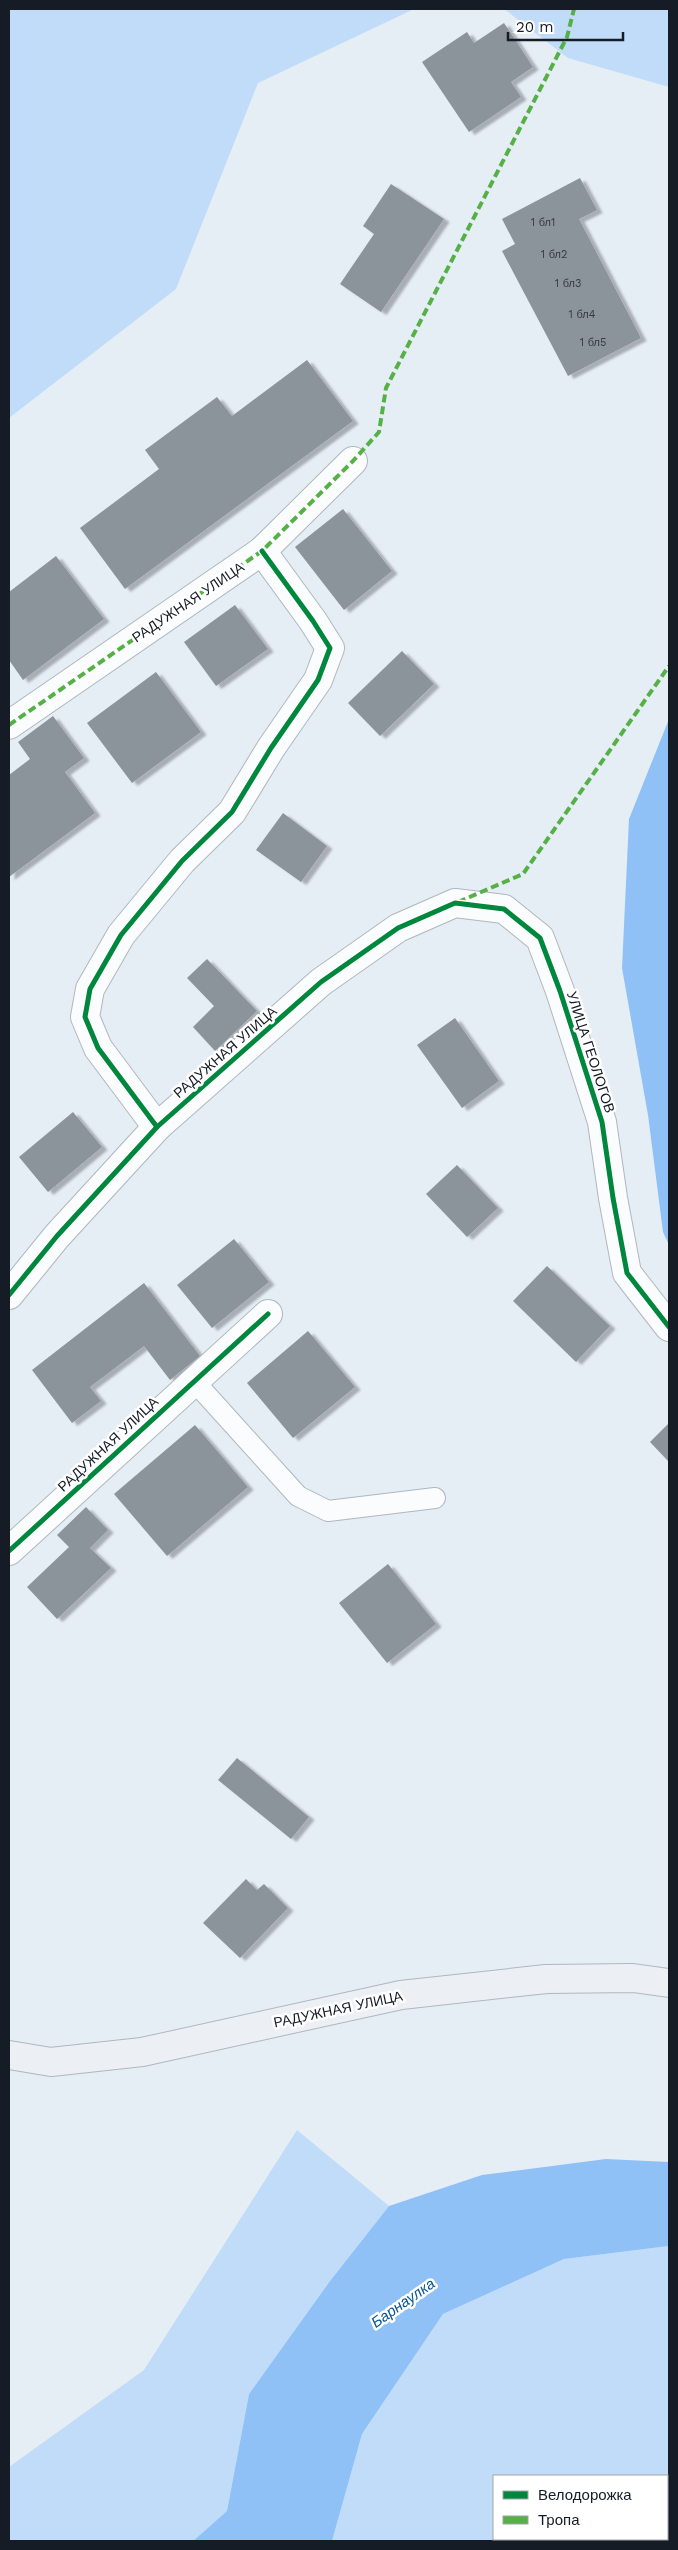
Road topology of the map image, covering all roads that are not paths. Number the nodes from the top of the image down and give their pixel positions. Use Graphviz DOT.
graph roads {
  1 [pos="353,461"];
  2 [pos="262,551"];
  3 [pos="9,725"];
  4 [pos="504,909"];
  5 [pos="157,1127"];
  6 [pos="9,1295"];
  7 [pos="268,1314"];
  8 [pos="669,1327"];
  9 [pos="194,1381"];
  10 [pos="435,1498"];
  11 [pos="9,1551"];
  12 [pos="669,1983"];
  13 [pos="9,2055"];
  1 -- 2 [label="street, РАДУЖНАЯ УЛИЦА"];
  2 -- 3 [label="street, РАДУЖНАЯ УЛИЦА"];
  2 -- 5 [label="street"];
  4 -- 5 [label="street, РАДУЖНАЯ УЛИЦА"];
  4 -- 8 [label="street, УЛИЦА ГЕОЛОГОВ"];
  5 -- 6 [label="street, РАДУЖНАЯ УЛИЦА"];
  7 -- 9 [label="street, РАДУЖНАЯ УЛИЦА"];
  9 -- 10 [label="lane"];
  9 -- 11 [label="street, РАДУЖНАЯ УЛИЦА"];
  12 -- 13 [label="main road, РАДУЖНАЯ УЛИЦА"];
}
